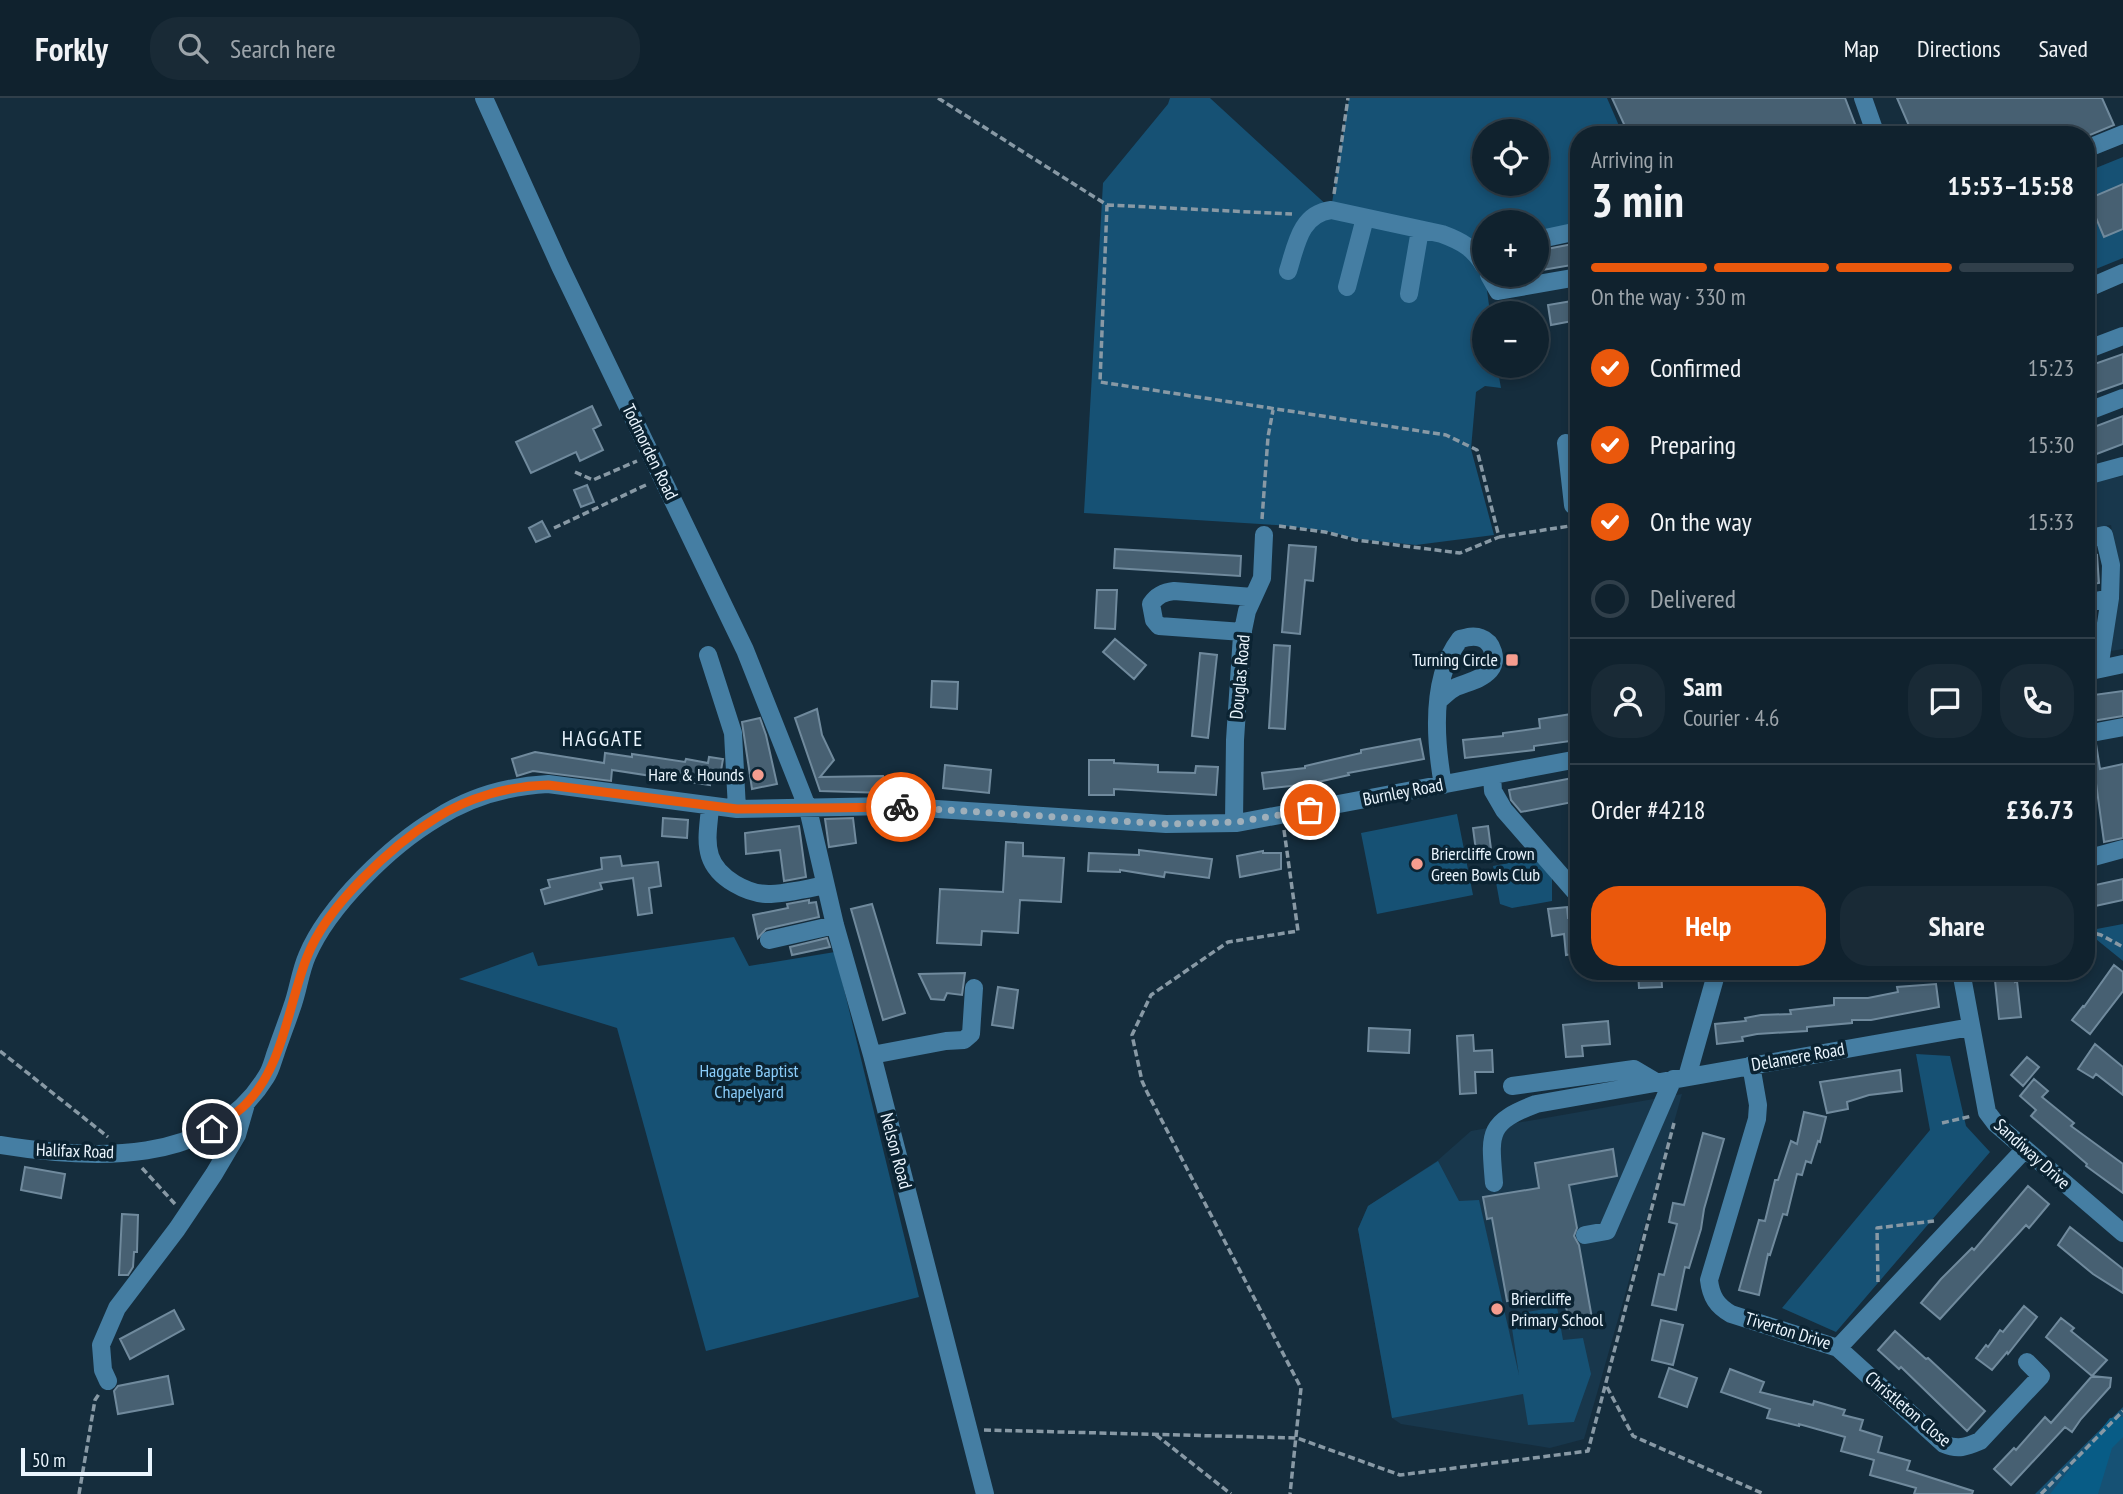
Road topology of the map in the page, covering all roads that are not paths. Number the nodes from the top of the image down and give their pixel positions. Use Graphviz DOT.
graph roads {
  1 [pos="484,98"];
  2 [pos="1863,98"];
  3 [pos="1870,126"];
  4 [pos="2123,134"];
  5 [pos="2095,145"];
  6 [pos="1365,218"];
  7 [pos="1420,230"];
  8 [pos="1570,233"];
  9 [pos="1549,237"];
  10 [pos="1472,249"];
  11 [pos="1288,271"];
  12 [pos="2123,273"];
  13 [pos="1570,278"];
  14 [pos="1549,279"];
  15 [pos="2095,285"];
  16 [pos="1347,287"];
  17 [pos="1409,294"];
  18 [pos="2123,336"];
  19 [pos="2095,347"];
  20 [pos="2123,398"];
  21 [pos="2095,409"];
  22 [pos="1566,443"];
  23 [pos="2123,466"];
  24 [pos="2095,473"];
  25 [pos="1570,478"];
  26 [pos="1264,534"];
  27 [pos="2095,536"];
  28 [pos="1253,597"];
  29 [pos="2110,598"];
  30 [pos="2095,601"];
  31 [pos="1243,632"];
  32 [pos="708,655"];
  33 [pos="2095,658"];
  34 [pos="2123,664"];
  35 [pos="2095,669"];
  36 [pos="1439,700"];
  37 [pos="2123,727"];
  38 [pos="2095,732"];
  39 [pos="1570,761"];
  40 [pos="1492,776"];
  41 [pos="1443,785"];
  42 [pos="710,807"];
  43 [pos="808,808"];
  44 [pos="737,809"];
  45 [pos="1234,822"];
  46 [pos="2123,849"];
  47 [pos="2095,857"];
  48 [pos="825,885"];
  49 [pos="1570,886"];
  50 [pos="835,925"];
  51 [pos="769,940"];
  52 [pos="1713,980"];
  53 [pos="1963,980"];
  54 [pos="974,988"];
  55 [pos="1971,1027"];
  56 [pos="872,1055"];
  57 [pos="1751,1065"];
  58 [pos="1672,1079"];
  59 [pos="1512,1086"];
  60 [pos="246,1104"];
  61 [pos="0,1145"];
  62 [pos="2025,1149"];
  63 [pos="1494,1183"];
  64 [pos="2123,1233"];
  65 [pos="1585,1235"];
  66 [pos="1838,1348"];
  67 [pos="2027,1362"];
  68 [pos="108,1381"];
  69 [pos="985,1494"];
  1 -- 43 [label="street, Todmorden Road"];
  2 -- 3 [label="street"];
  4 -- 5 [label="street"];
  6 -- 7 [label="street"];
  6 -- 11 [label="street"];
  6 -- 16 [label="street"];
  7 -- 10 [label="street"];
  7 -- 17 [label="street"];
  8 -- 9 [label="street"];
  12 -- 15 [label="street"];
  13 -- 14 [label="street"];
  18 -- 19 [label="street"];
  20 -- 21 [label="street"];
  22 -- 25 [label="street"];
  23 -- 24 [label="street"];
  26 -- 28 [label="street, Douglas Road"];
  27 -- 29 [label="street"];
  28 -- 31 [label="street, Douglas Road"];
  28 -- 31 [label="street"];
  29 -- 30 [label="street"];
  29 -- 33 [label="street"];
  31 -- 45 [label="street, Douglas Road"];
  32 -- 44 [label="street"];
  34 -- 35 [label="street"];
  36 -- 41 [label="street"];
  37 -- 38 [label="street"];
  39 -- 40 [label="street, Burnley Road"];
  40 -- 41 [label="street, Burnley Road"];
  40 -- 49 [label="street"];
  41 -- 45 [label="street, Burnley Road"];
  42 -- 44 [label="street, Halifax Road"];
  42 -- 48 [label="street"];
  42 -- 60 [label="street, Halifax Road"];
  43 -- 44 [label="street, Halifax Road"];
  43 -- 45 [label="street, Burnley Road"];
  43 -- 48 [label="street, Nelson Road"];
  46 -- 47 [label="street"];
  48 -- 50 [label="street, Nelson Road"];
  50 -- 51 [label="street"];
  50 -- 56 [label="street, Nelson Road"];
  52 -- 58 [label="street"];
  53 -- 55 [label="street, Sandiway Drive"];
  54 -- 56 [label="street"];
  55 -- 57 [label="street, Delamere Road"];
  55 -- 62 [label="street, Sandiway Drive"];
  56 -- 69 [label="street, Nelson Road"];
  57 -- 58 [label="street, Delamere Road"];
  57 -- 66 [label="street, Tiverton Drive"];
  58 -- 59 [label="street"];
  58 -- 63 [label="street, Delamere Road"];
  58 -- 65 [label="street"];
  60 -- 61 [label="street, Halifax Road"];
  60 -- 68 [label="street"];
  62 -- 64 [label="street, Sandiway Drive"];
  62 -- 66 [label="street, Tiverton Drive"];
  66 -- 67 [label="street, Christleton Close"];
}
